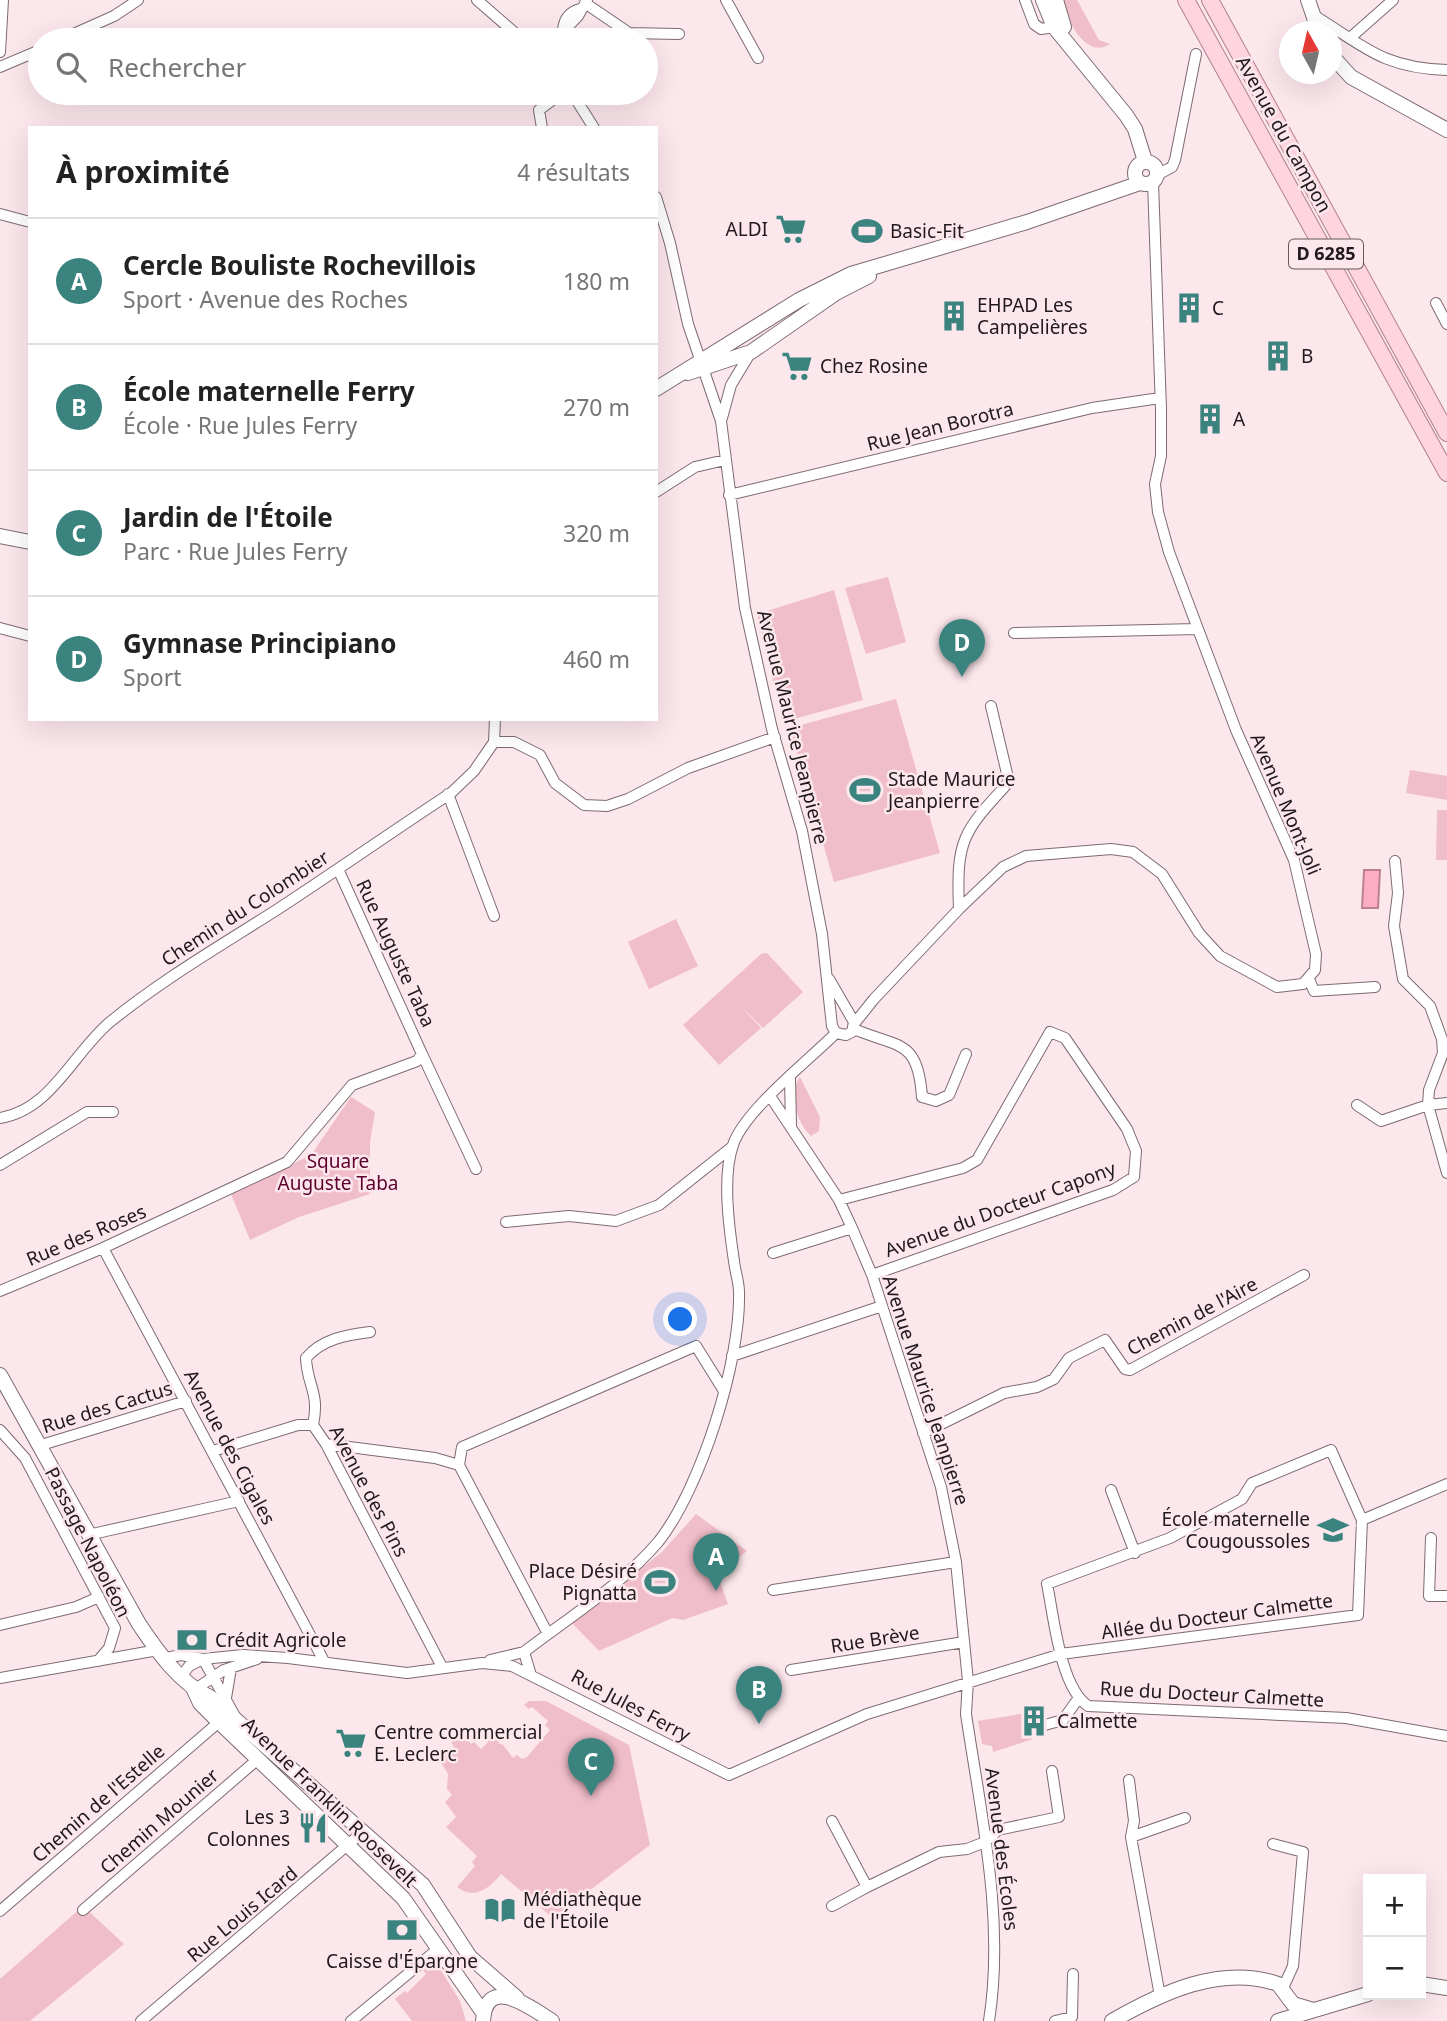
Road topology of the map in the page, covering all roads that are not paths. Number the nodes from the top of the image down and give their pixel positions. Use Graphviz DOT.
graph roads {
  1 [pos="3,0"];
  2 [pos="138,0"];
  3 [pos="477,0"];
  4 [pos="726,0"];
  5 [pos="1025,0"];
  6 [pos="1043,0"];
  7 [pos="1056,0"];
  8 [pos="1186,0"];
  9 [pos="1210,0"];
  10 [pos="1393,0"];
  11 [pos="584,4"];
  12 [pos="1310,7"];
  13 [pos="1054,26"];
  14 [pos="88,28"];
  15 [pos="509,28"];
  16 [pos="565,28"];
  17 [pos="621,28"];
  18 [pos="658,34"];
  19 [pos="680,34"];
  20 [pos="1350,38"];
  21 [pos="1073,48"];
  22 [pos="0,52"];
  23 [pos="1196,54"];
  24 [pos="28,55"];
  25 [pos="758,58"];
  26 [pos="0,67"];
  27 [pos="1342,70"];
  28 [pos="1447,70"];
  29 [pos="546,105"];
  30 [pos="580,105"];
  31 [pos="542,126"];
  32 [pos="593,126"];
  33 [pos="1447,130"];
  34 [pos="1145,162"];
  35 [pos="1150,180"];
  36 [pos="658,203"];
  37 [pos="0,214"];
  38 [pos="28,222"];
  39 [pos="915,255"];
  40 [pos="1436,303"];
  41 [pos="1447,324"];
  42 [pos="751,352"];
  43 [pos="704,364"];
  44 [pos="658,388"];
  45 [pos="1160,398"];
  46 [pos="721,421"];
  47 [pos="1447,433"];
  48 [pos="725,460"];
  49 [pos="1447,473"];
  50 [pos="658,491"];
  51 [pos="729,495"];
  52 [pos="0,536"];
  53 [pos="28,541"];
  54 [pos="0,628"];
  55 [pos="1198,629"];
  56 [pos="1014,633"];
  57 [pos="28,635"];
  58 [pos="991,706"];
  59 [pos="495,721"];
  60 [pos="775,737"];
  61 [pos="494,742"];
  62 [pos="448,794"];
  63 [pos="1395,862"];
  64 [pos="338,869"];
  65 [pos="959,909"];
  66 [pos="494,916"];
  67 [pos="830,979"];
  68 [pos="1309,979"];
  69 [pos="1375,987"];
  70 [pos="833,1019"];
  71 [pos="852,1022"];
  72 [pos="836,1032"];
  73 [pos="422,1054"];
  74 [pos="966,1054"];
  75 [pos="790,1079"];
  76 [pos="770,1096"];
  77 [pos="1447,1103"];
  78 [pos="1357,1105"];
  79 [pos="1428,1105"];
  80 [pos="113,1112"];
  81 [pos="0,1118"];
  82 [pos="791,1128"];
  83 [pos="732,1147"];
  84 [pos="0,1165"];
  85 [pos="476,1169"];
  86 [pos="1447,1173"];
  87 [pos="839,1200"];
  88 [pos="186,1211"];
  89 [pos="506,1223"];
  90 [pos="852,1228"];
  91 [pos="103,1248"];
  92 [pos="773,1253"];
  93 [pos="872,1275"];
  94 [pos="1304,1275"];
  95 [pos="0,1291"];
  96 [pos="881,1306"];
  97 [pos="370,1332"];
  98 [pos="732,1356"];
  99 [pos="0,1375"];
  100 [pos="724,1391"];
  101 [pos="186,1401"];
  102 [pos="313,1425"];
  103 [pos="0,1430"];
  104 [pos="923,1433"];
  105 [pos="326,1444"];
  106 [pos="38,1446"];
  107 [pos="213,1451"];
  108 [pos="459,1465"];
  109 [pos="1447,1484"];
  110 [pos="1111,1490"];
  111 [pos="239,1500"];
  112 [pos="1362,1520"];
  113 [pos="88,1535"];
  114 [pos="1432,1538"];
  115 [pos="1135,1553"];
  116 [pos="956,1562"];
  117 [pos="773,1590"];
  118 [pos="1447,1596"];
  119 [pos="99,1597"];
  120 [pos="0,1625"];
  121 [pos="548,1634"];
  122 [pos="964,1642"];
  123 [pos="524,1652"];
  124 [pos="162,1654"];
  125 [pos="1060,1654"];
  126 [pos="262,1657"];
  127 [pos="203,1659"];
  128 [pos="98,1661"];
  129 [pos="325,1662"];
  130 [pos="482,1662"];
  131 [pos="442,1667"];
  132 [pos="231,1668"];
  133 [pos="791,1670"];
  134 [pos="530,1672"];
  135 [pos="181,1677"];
  136 [pos="211,1677"];
  137 [pos="0,1678"];
  138 [pos="968,1681"];
  139 [pos="194,1690"];
  140 [pos="226,1698"];
  141 [pos="1078,1699"];
  142 [pos="237,1720"];
  143 [pos="219,1722"];
  144 [pos="1030,1729"];
  145 [pos="1447,1737"];
  146 [pos="258,1759"];
  147 [pos="1052,1771"];
  148 [pos="1129,1780"];
  149 [pos="1185,1818"];
  150 [pos="832,1821"];
  151 [pos="364,1831"];
  152 [pos="1131,1837"];
  153 [pos="985,1842"];
  154 [pos="1273,1844"];
  155 [pos="350,1845"];
  156 [pos="380,1845"];
  157 [pos="365,1860"];
  158 [pos="867,1886"];
  159 [pos="832,1906"];
  160 [pos="83,1910"];
  161 [pos="0,1911"];
  162 [pos="439,1948"];
  163 [pos="1073,1975"];
  164 [pos="1426,1985"];
  165 [pos="1447,1988"];
  166 [pos="1286,1994"];
  167 [pos="1363,1995"];
  168 [pos="1160,1996"];
  169 [pos="522,2002"];
  170 [pos="1313,2010"];
  171 [pos="481,2019"];
  172 [pos="141,2021"];
  173 [pos="351,2021"];
  174 [pos="532,2021"];
  175 [pos="552,2021"];
  176 [pos="989,2021"];
  177 [pos="1055,2021"];
  178 [pos="1112,2021"];
  179 [pos="1276,2021"];
  1 -- 22 [label="street"];
  2 -- 14 [label="street"];
  3 -- 15 [label="street"];
  4 -- 25 [label="street"];
  5 -- 13 [label="street"];
  6 -- 13 [label="main road"];
  7 -- 21 [label="main road"];
  8 -- 49 [label="main road, Avenue du Campon / D 6285"];
  9 -- 47 [label="main road, Avenue du Campon / D 6285"];
  10 -- 20 [label="street"];
  11 -- 16 [label="street"];
  11 -- 17 [label="street"];
  12 -- 20 [label="street"];
  13 -- 21 [label="main road"];
  18 -- 19 [label="street"];
  20 -- 28 [label="street"];
  21 -- 34 [label="main road"];
  23 -- 35 [label="street"];
  24 -- 26 [label="street"];
  27 -- 33 [label="main road"];
  29 -- 31 [label="street"];
  30 -- 32 [label="street"];
  34 -- 35 [label="main road"];
  34 -- 35 [label="main road"];
  35 -- 39 [label="main road"];
  35 -- 45 [label="street, Avenue Mont-Joli"];
  36 -- 43 [label="street, Avenue Maurice Jeanpierre"];
  37 -- 38 [label="street"];
  39 -- 42 [label="main road"];
  39 -- 43 [label="main road"];
  40 -- 41 [label="street"];
  42 -- 43 [label="main road"];
  42 -- 46 [label="street"];
  43 -- 44 [label="main road"];
  43 -- 46 [label="street, Avenue Maurice Jeanpierre"];
  45 -- 51 [label="street, Rue Jean Borotra"];
  45 -- 55 [label="street, Avenue Mont-Joli"];
  46 -- 48 [label="street, Avenue Maurice Jeanpierre"];
  48 -- 50 [label="street"];
  48 -- 51 [label="street, Avenue Maurice Jeanpierre"];
  51 -- 60 [label="street, Avenue Maurice Jeanpierre"];
  52 -- 53 [label="main road"];
  54 -- 57 [label="street"];
  55 -- 56 [label="street"];
  55 -- 68 [label="street, Avenue Mont-Joli"];
  58 -- 65 [label="street"];
  59 -- 61 [label="street"];
  60 -- 61 [label="street"];
  60 -- 67 [label="street, Avenue Maurice Jeanpierre"];
  61 -- 62 [label="street, Chemin du Colombier"];
  62 -- 64 [label="street, Chemin du Colombier"];
  62 -- 66 [label="street"];
  63 -- 79 [label="street"];
  64 -- 73 [label="street, Rue Auguste Taba"];
  64 -- 81 [label="street, Chemin du Colombier"];
  65 -- 68 [label="street"];
  65 -- 71 [label="street"];
  67 -- 70 [label="street, Avenue Maurice Jeanpierre"];
  67 -- 71 [label="street, Avenue Maurice Jeanpierre"];
  68 -- 69 [label="street"];
  70 -- 71 [label="street"];
  70 -- 72 [label="street, Avenue Maurice Jeanpierre"];
  71 -- 72 [label="street"];
  71 -- 74 [label="street"];
  72 -- 75 [label="street"];
  73 -- 85 [label="street"];
  73 -- 88 [label="street, Rue Auguste Taba"];
  75 -- 76 [label="street"];
  75 -- 82 [label="street"];
  76 -- 82 [label="street, Avenue Maurice Jeanpierre"];
  76 -- 83 [label="street"];
  77 -- 79 [label="street"];
  78 -- 79 [label="street"];
  79 -- 86 [label="street"];
  80 -- 84 [label="street"];
  82 -- 87 [label="street, Avenue Maurice Jeanpierre"];
  83 -- 89 [label="street"];
  83 -- 98 [label="street"];
  87 -- 90 [label="street, Avenue Maurice Jeanpierre"];
  87 -- 93 [label="street, Avenue du Docteur Capony"];
  88 -- 91 [label="street, Rue des Roses"];
  90 -- 92 [label="street"];
  90 -- 93 [label="street, Avenue Maurice Jeanpierre"];
  91 -- 95 [label="street, Rue des Roses"];
  91 -- 101 [label="street, Avenue des Cigales"];
  93 -- 96 [label="street, Avenue Maurice Jeanpierre"];
  94 -- 104 [label="street, Chemin de l'Aire"];
  96 -- 98 [label="street"];
  96 -- 104 [label="street, Avenue Maurice Jeanpierre"];
  97 -- 102 [label="street"];
  98 -- 100 [label="street"];
  99 -- 106 [label="main road, Avenue Franklin Roosevelt"];
  100 -- 108 [label="street"];
  100 -- 121 [label="street"];
  101 -- 106 [label="street, Rue des Cactus"];
  101 -- 107 [label="street, Avenue des Cigales"];
  102 -- 105 [label="street, Avenue des Pins"];
  102 -- 107 [label="street, Avenue des Pins"];
  103 -- 119 [label="street, Passage Napoléon"];
  104 -- 116 [label="street, Avenue Maurice Jeanpierre"];
  105 -- 108 [label="street"];
  105 -- 131 [label="street, Avenue des Pins"];
  106 -- 113 [label="main road, Avenue Franklin Roosevelt"];
  107 -- 111 [label="street, Avenue des Cigales"];
  108 -- 121 [label="street"];
  109 -- 112 [label="street"];
  110 -- 115 [label="street"];
  111 -- 113 [label="street"];
  111 -- 129 [label="street, Avenue des Cigales"];
  112 -- 115 [label="street"];
  112 -- 125 [label="street, Allée du Docteur Calmette"];
  113 -- 124 [label="main road, Avenue Franklin Roosevelt"];
  114 -- 118 [label="street"];
  115 -- 125 [label="street, Rue du Docteur Calmette"];
  116 -- 117 [label="street"];
  116 -- 122 [label="street, Avenue Maurice Jeanpierre"];
  119 -- 120 [label="street"];
  119 -- 128 [label="street, Passage Napoléon"];
  121 -- 123 [label="street"];
  122 -- 133 [label="street, Rue Brève"];
  122 -- 138 [label="street, Avenue Maurice Jeanpierre"];
  123 -- 130 [label="street"];
  123 -- 134 [label="street"];
  124 -- 127 [label="street, Rue Jules Ferry"];
  124 -- 128 [label="street, Rue Jules Ferry"];
  124 -- 135 [label="main road, Avenue Franklin Roosevelt"];
  125 -- 138 [label="street"];
  125 -- 141 [label="street, Rue du Docteur Calmette"];
  126 -- 127 [label="street, Rue Jules Ferry"];
  126 -- 129 [label="street, Rue Jules Ferry"];
  126 -- 132 [label="street, Rue Jules Ferry"];
  127 -- 135 [label="street"];
  127 -- 136 [label="street, Avenue Franklin Roosevelt"];
  128 -- 137 [label="street, Rue Jules Ferry"];
  129 -- 131 [label="street, Rue Jules Ferry"];
  130 -- 131 [label="street, Rue Jules Ferry"];
  130 -- 134 [label="street, Rue Jules Ferry"];
  132 -- 136 [label="street, Rue Jules Ferry"];
  132 -- 140 [label="street"];
  134 -- 138 [label="street, Rue Jules Ferry"];
  135 -- 139 [label="main road, Avenue Franklin Roosevelt"];
  136 -- 139 [label="street, Rue Jules Ferry"];
  136 -- 140 [label="street, Avenue Franklin Roosevelt"];
  138 -- 153 [label="street, Avenue des Écoles"];
  139 -- 142 [label="main road, Avenue Franklin Roosevelt"];
  139 -- 143 [label="main road, Avenue Franklin Roosevelt"];
  140 -- 142 [label="street, Avenue Franklin Roosevelt"];
  141 -- 144 [label="street"];
  141 -- 145 [label="street, Rue du Docteur Calmette"];
  142 -- 151 [label="main road, Avenue Franklin Roosevelt"];
  143 -- 146 [label="main road, Avenue Franklin Roosevelt"];
  143 -- 161 [label="street, Chemin de l'Estelle"];
  146 -- 155 [label="main road, Avenue Franklin Roosevelt"];
  146 -- 160 [label="street, Chemin Mounier"];
  147 -- 153 [label="street"];
  148 -- 152 [label="street"];
  149 -- 152 [label="street"];
  150 -- 158 [label="street"];
  151 -- 155 [label="street, Rue Louis Icard"];
  151 -- 156 [label="main road, Avenue Franklin Roosevelt"];
  152 -- 168 [label="street"];
  153 -- 158 [label="street"];
  153 -- 176 [label="street, Avenue des Écoles"];
  154 -- 166 [label="street"];
  155 -- 157 [label="main road, Avenue Franklin Roosevelt"];
  155 -- 172 [label="street, Rue Louis Icard"];
  156 -- 157 [label="main road"];
  156 -- 169 [label="main road, Avenue Franklin Roosevelt"];
  157 -- 162 [label="main road, Avenue Franklin Roosevelt"];
  158 -- 159 [label="street"];
  162 -- 171 [label="main road, Avenue Franklin Roosevelt"];
  162 -- 173 [label="street"];
  163 -- 177 [label="street"];
  164 -- 165 [label="main road"];
  166 -- 168 [label="main road"];
  166 -- 170 [label="main road"];
  166 -- 179 [label="main road"];
  167 -- 170 [label="main road"];
  168 -- 178 [label="main road"];
  169 -- 171 [label="main road"];
  169 -- 174 [label="main road"];
  169 -- 175 [label="main road, Avenue Franklin Roosevelt"];
  170 -- 179 [label="main road"];
}
